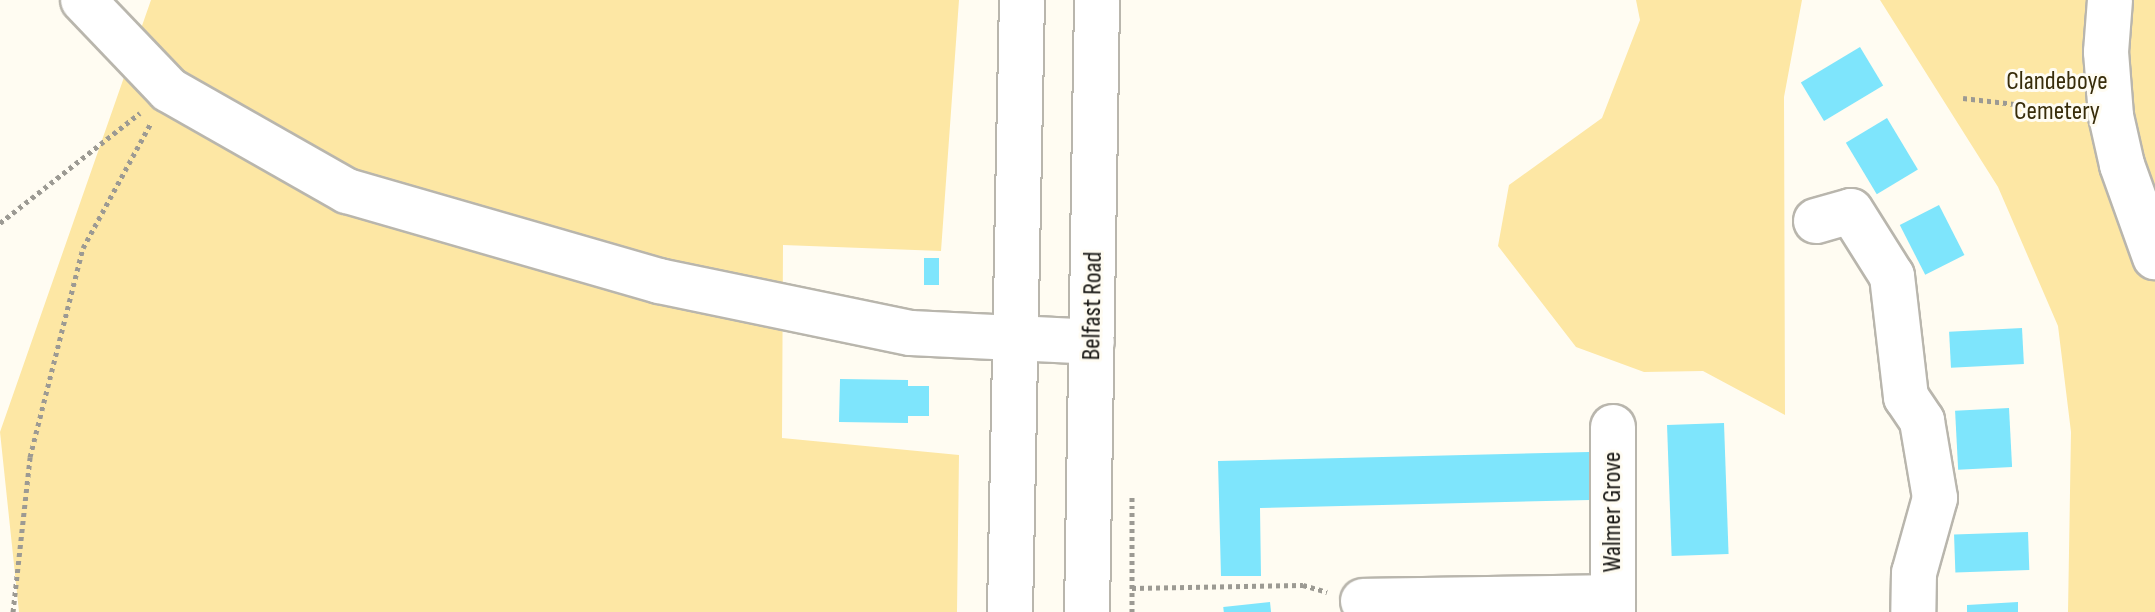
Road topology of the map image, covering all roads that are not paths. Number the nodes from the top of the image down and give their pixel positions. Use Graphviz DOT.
graph roads {
  1 [pos="83,0"];
  2 [pos="1022,0"];
  3 [pos="1097,0"];
  4 [pos="2110,0"];
  5 [pos="1816,221"];
  6 [pos="2155,257"];
  7 [pos="1016,341"];
  8 [pos="1092,342"];
  9 [pos="1613,427"];
  10 [pos="1091,518"];
  11 [pos="1117,600"];
  12 [pos="1363,601"];
  13 [pos="1613,605"];
  14 [pos="1010,612"];
  15 [pos="1087,612"];
  16 [pos="1913,612"];
  1 -- 7 [label="main road"];
  2 -- 7 [label="main road"];
  3 -- 8 [label="main road, Belfast Road"];
  4 -- 6 [label="main road"];
  5 -- 16 [label="main road"];
  7 -- 8 [label="main road"];
  7 -- 14 [label="main road"];
  8 -- 10 [label="main road, Belfast Road"];
  9 -- 13 [label="main road, Walmer Grove"];
  10 -- 11 [label="main road"];
  10 -- 15 [label="main road, Belfast Road"];
  12 -- 13 [label="main road, Walmer Grove"];
}
